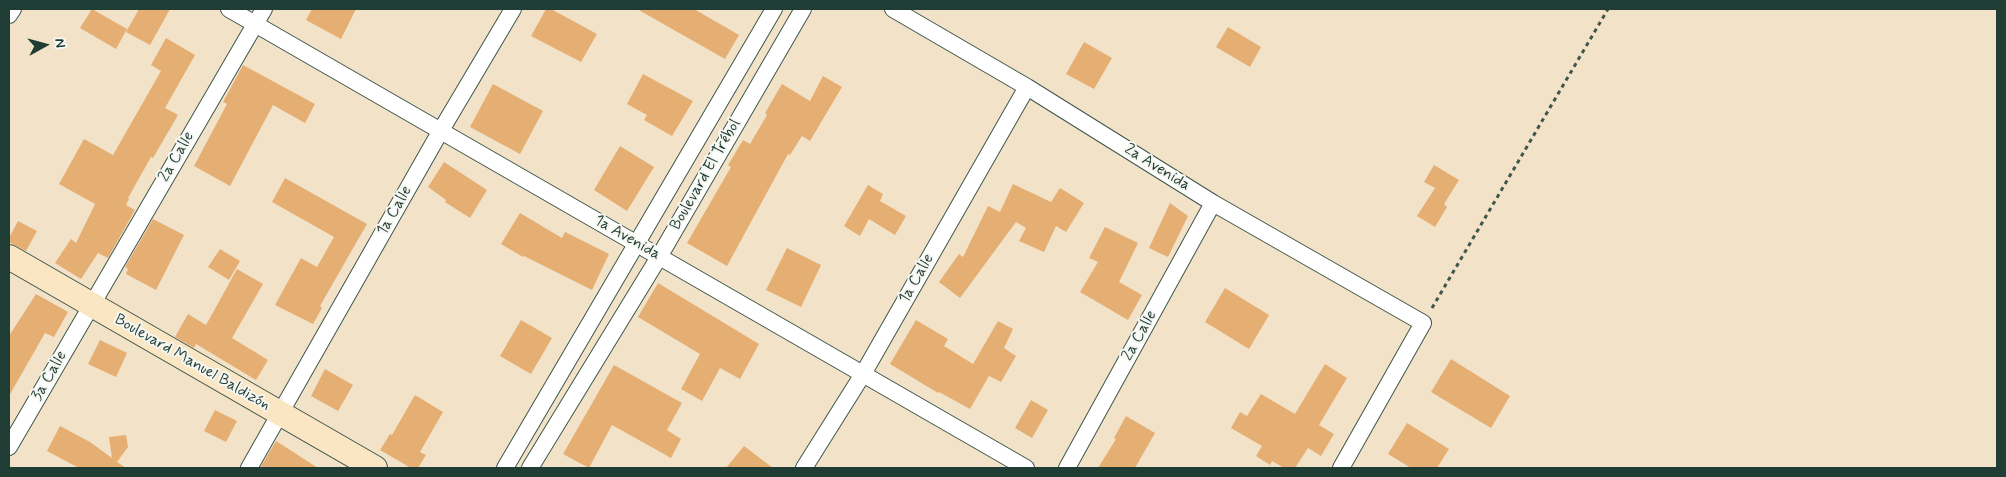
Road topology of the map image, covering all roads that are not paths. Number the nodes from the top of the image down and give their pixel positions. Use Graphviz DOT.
graph roads {
  1 [pos="12,9"];
  2 [pos="229,9"];
  3 [pos="264,9"];
  4 [pos="513,9"];
  5 [pos="774,9"];
  6 [pos="803,9"];
  7 [pos="893,9"];
  8 [pos="9,15"];
  9 [pos="255,24"];
  10 [pos="1027,87"];
  11 [pos="440,132"];
  12 [pos="1213,203"];
  13 [pos="638,244"];
  14 [pos="9,257"];
  15 [pos="659,257"];
  16 [pos="90,304"];
  17 [pos="863,374"];
  18 [pos="280,414"];
  19 [pos="9,447"];
  20 [pos="249,468"];
  21 [pos="375,468"];
  22 [pos="506,468"];
  23 [pos="530,468"];
  24 [pos="804,468"];
  25 [pos="1026,468"];
  26 [pos="1068,468"];
  27 [pos="1341,468"];
  1 -- 8 [label="street"];
  2 -- 9 [label="street, 1a Avenida"];
  3 -- 9 [label="street, 2a Calle"];
  4 -- 11 [label="street, 1a Calle"];
  5 -- 13 [label="street, Boulevard El Trébol"];
  6 -- 15 [label="street, Boulevard El Trébol"];
  7 -- 10 [label="street, 2a Avenida"];
  9 -- 11 [label="street, 1a Avenida"];
  9 -- 16 [label="street, 2a Calle"];
  10 -- 12 [label="street, 2a Avenida"];
  10 -- 17 [label="street, 1a Calle"];
  11 -- 13 [label="street, 1a Avenida"];
  11 -- 18 [label="street, 1a Calle"];
  12 -- 26 [label="street, 2a Calle"];
  12 -- 27 [label="street, 2a Avenida"];
  13 -- 15 [label="street, 1a Avenida"];
  13 -- 22 [label="street, Boulevard El Trébol"];
  14 -- 16 [label="main road, Boulevard Manuel Baldizón"];
  15 -- 17 [label="street, 1a Avenida"];
  15 -- 23 [label="street, Boulevard El Trébol"];
  16 -- 18 [label="main road, Boulevard Manuel Baldizón"];
  16 -- 19 [label="street, 3a Calle"];
  17 -- 24 [label="street, 1a Calle"];
  17 -- 25 [label="street, 1a Avenida"];
  18 -- 20 [label="street"];
  18 -- 21 [label="main road, Boulevard Manuel Baldizón"];
}
